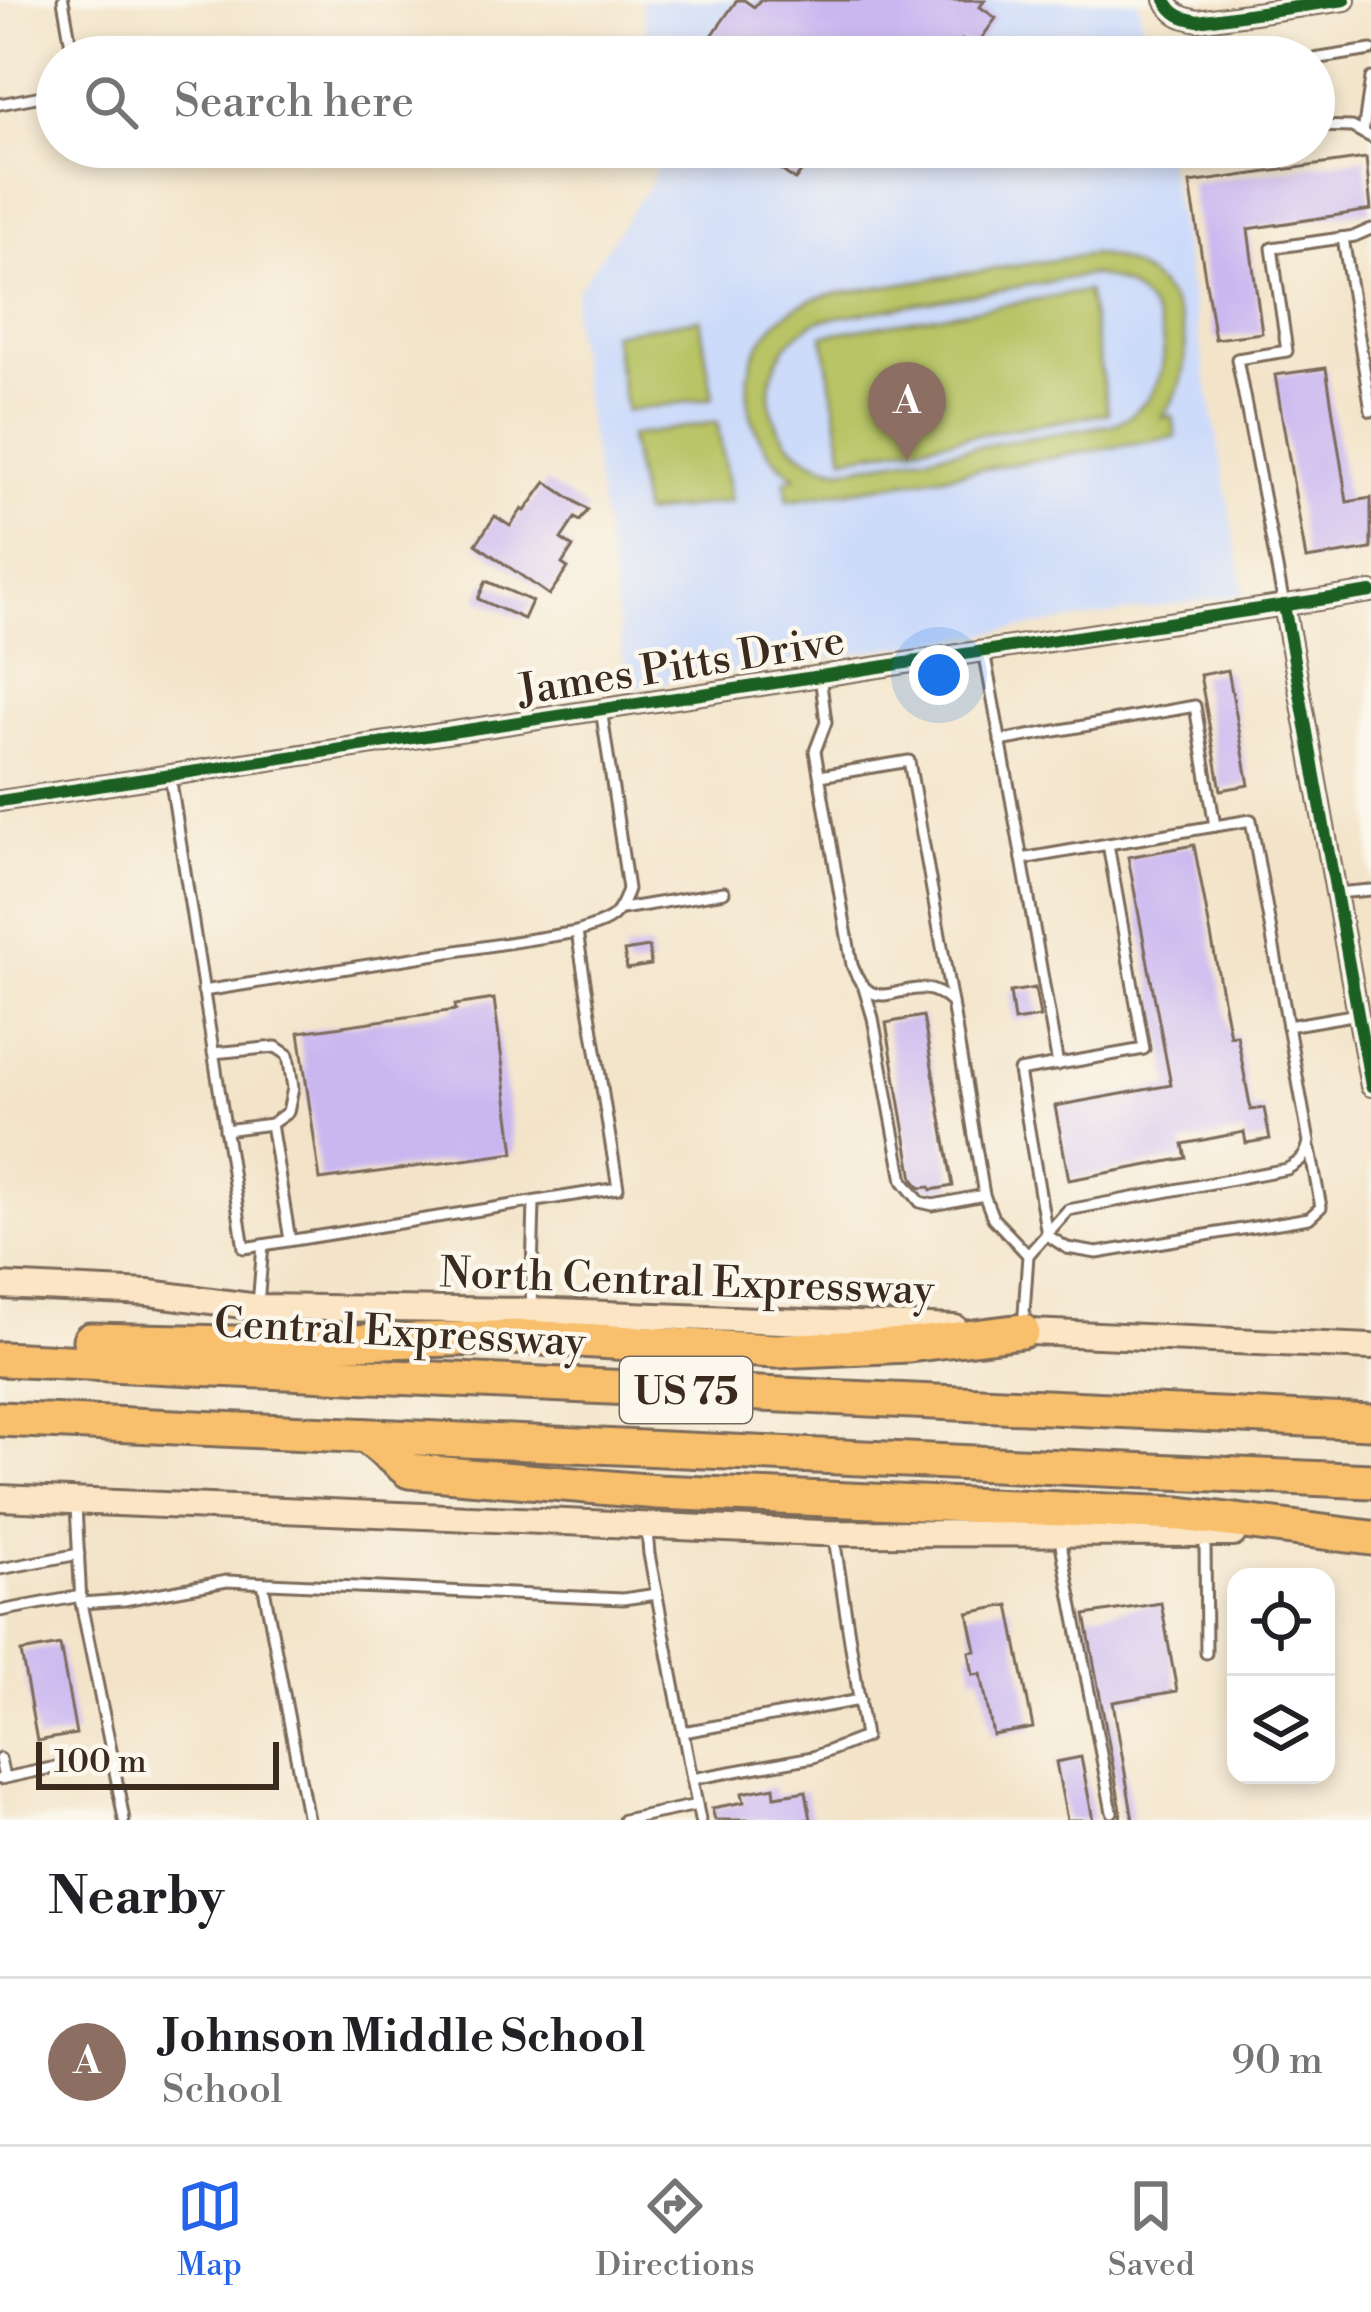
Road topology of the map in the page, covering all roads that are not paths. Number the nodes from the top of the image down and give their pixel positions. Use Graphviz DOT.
graph roads {
  1 [pos="63,0"];
  2 [pos="1345,0"];
  3 [pos="1168,5"];
  4 [pos="69,36"];
  5 [pos="1371,50"];
  6 [pos="1335,56"];
  7 [pos="1371,78"];
  8 [pos="36,97"];
  9 [pos="0,104"];
  10 [pos="1335,127"];
  11 [pos="1367,135"];
  12 [pos="1371,230"];
  13 [pos="1343,238"];
  14 [pos="1371,411"];
  15 [pos="1371,592"];
  16 [pos="1284,605"];
  17 [pos="984,651"];
  18 [pos="820,676"];
  19 [pos="601,709"];
  20 [pos="1000,741"];
  21 [pos="170,774"];
  22 [pos="820,776"];
  23 [pos="0,801"];
  24 [pos="1215,826"];
  25 [pos="1108,844"];
  26 [pos="1022,859"];
  27 [pos="1371,890"];
  28 [pos="724,892"];
  29 [pos="1336,892"];
  30 [pos="622,909"];
  31 [pos="578,932"];
  32 [pos="864,988"];
  33 [pos="203,991"];
  34 [pos="952,1003"];
  35 [pos="1358,1014"];
  36 [pos="1288,1026"];
  37 [pos="213,1053"];
  38 [pos="1058,1064"];
  39 [pos="1371,1086"];
  40 [pos="271,1124"];
  41 [pos="225,1130"];
  42 [pos="1309,1142"];
  43 [pos="984,1195"];
  44 [pos="534,1202"];
  45 [pos="1047,1234"];
  46 [pos="290,1240"];
  47 [pos="263,1245"];
  48 [pos="1028,1255"];
  49 [pos="0,1286"];
  50 [pos="63,1287"];
  51 [pos="0,1297"];
  52 [pos="258,1307"];
  53 [pos="531,1311"];
  54 [pos="1022,1331"];
  55 [pos="0,1337"];
  56 [pos="1371,1347"];
  57 [pos="0,1359"];
  58 [pos="0,1419"];
  59 [pos="1371,1422"];
  60 [pos="366,1436"];
  61 [pos="1371,1480"];
  62 [pos="0,1498"];
  63 [pos="75,1501"];
  64 [pos="646,1526"];
  65 [pos="833,1533"];
  66 [pos="1060,1533"];
  67 [pos="1204,1534"];
  68 [pos="1371,1539"];
  69 [pos="79,1554"];
  70 [pos="0,1569"];
  71 [pos="263,1583"];
  72 [pos="656,1594"];
  73 [pos="81,1600"];
  74 [pos="0,1611"];
  75 [pos="1206,1653"];
  76 [pos="860,1700"];
  77 [pos="683,1732"];
  78 [pos="112,1755"];
  79 [pos="0,1759"];
  80 [pos="2,1778"];
  81 [pos="692,1779"];
  82 [pos="697,1805"];
  83 [pos="1112,1812"];
  84 [pos="653,1817"];
  85 [pos="124,1820"];
  86 [pos="308,1820"];
  87 [pos="624,1820"];
  88 [pos="700,1820"];
  1 -- 4 [label="lane"];
  2 -- 3 [label="street"];
  5 -- 6 [label="lane"];
  7 -- 11 [label="lane"];
  8 -- 9 [label="lane"];
  10 -- 11 [label="lane"];
  12 -- 13 [label="lane"];
  13 -- 14 [label="lane"];
  13 -- 16 [label="lane"];
  15 -- 16 [label="street, James Pitts Drive"];
  16 -- 17 [label="street, James Pitts Drive"];
  16 -- 29 [label="street"];
  17 -- 18 [label="street, James Pitts Drive"];
  17 -- 20 [label="lane"];
  18 -- 19 [label="street, James Pitts Drive"];
  18 -- 22 [label="lane"];
  19 -- 21 [label="street, James Pitts Drive"];
  19 -- 30 [label="lane"];
  20 -- 24 [label="lane"];
  20 -- 26 [label="lane"];
  21 -- 23 [label="street, James Pitts Drive"];
  21 -- 33 [label="lane"];
  22 -- 32 [label="lane"];
  22 -- 34 [label="lane"];
  24 -- 25 [label="lane"];
  24 -- 36 [label="lane"];
  25 -- 26 [label="lane"];
  25 -- 38 [label="lane"];
  26 -- 38 [label="lane"];
  27 -- 29 [label="lane"];
  28 -- 30 [label="lane"];
  29 -- 35 [label="street"];
  30 -- 31 [label="lane"];
  31 -- 33 [label="lane"];
  31 -- 44 [label="lane"];
  32 -- 34 [label="lane"];
  32 -- 43 [label="lane"];
  33 -- 37 [label="lane"];
  34 -- 43 [label="lane"];
  35 -- 36 [label="lane"];
  35 -- 39 [label="street"];
  36 -- 42 [label="lane"];
  37 -- 40 [label="lane"];
  37 -- 41 [label="lane"];
  38 -- 45 [label="lane"];
  40 -- 41 [label="lane"];
  40 -- 46 [label="lane"];
  41 -- 47 [label="lane"];
  42 -- 45 [label="lane"];
  42 -- 45 [label="lane"];
  43 -- 48 [label="lane"];
  44 -- 46 [label="lane"];
  44 -- 53 [label="lane"];
  45 -- 48 [label="lane"];
  46 -- 47 [label="lane"];
  47 -- 52 [label="lane"];
  48 -- 54 [label="lane"];
  49 -- 50 [label="main road, North Central Expressway"];
  50 -- 51 [label="main road"];
  50 -- 52 [label="main road, North Central Expressway"];
  52 -- 53 [label="main road, North Central Expressway"];
  53 -- 54 [label="main road, North Central Expressway"];
  54 -- 55 [label="highway"];
  54 -- 56 [label="main road, North Central Expressway"];
  57 -- 59 [label="highway, Central Expressway / US 75"];
  58 -- 60 [label="highway, US 75"];
  60 -- 61 [label="highway, US 75"];
  60 -- 68 [label="highway"];
  62 -- 63 [label="main road"];
  63 -- 64 [label="main road"];
  63 -- 69 [label="lane"];
  64 -- 65 [label="main road"];
  64 -- 72 [label="lane"];
  65 -- 66 [label="main road"];
  65 -- 76 [label="lane"];
  66 -- 67 [label="main road"];
  66 -- 83 [label="lane"];
  67 -- 68 [label="main road"];
  67 -- 75 [label="lane"];
  69 -- 70 [label="lane"];
  69 -- 73 [label="lane"];
  71 -- 72 [label="lane"];
  71 -- 73 [label="lane"];
  71 -- 86 [label="lane"];
  72 -- 77 [label="lane"];
  73 -- 74 [label="lane"];
  73 -- 78 [label="lane"];
  76 -- 77 [label="lane"];
  76 -- 81 [label="lane"];
  77 -- 81 [label="lane"];
  78 -- 80 [label="lane"];
  78 -- 85 [label="lane"];
  79 -- 80 [label="lane"];
  81 -- 82 [label="lane"];
  82 -- 84 [label="lane"];
  82 -- 88 [label="lane"];
  84 -- 87 [label="lane"];
}
